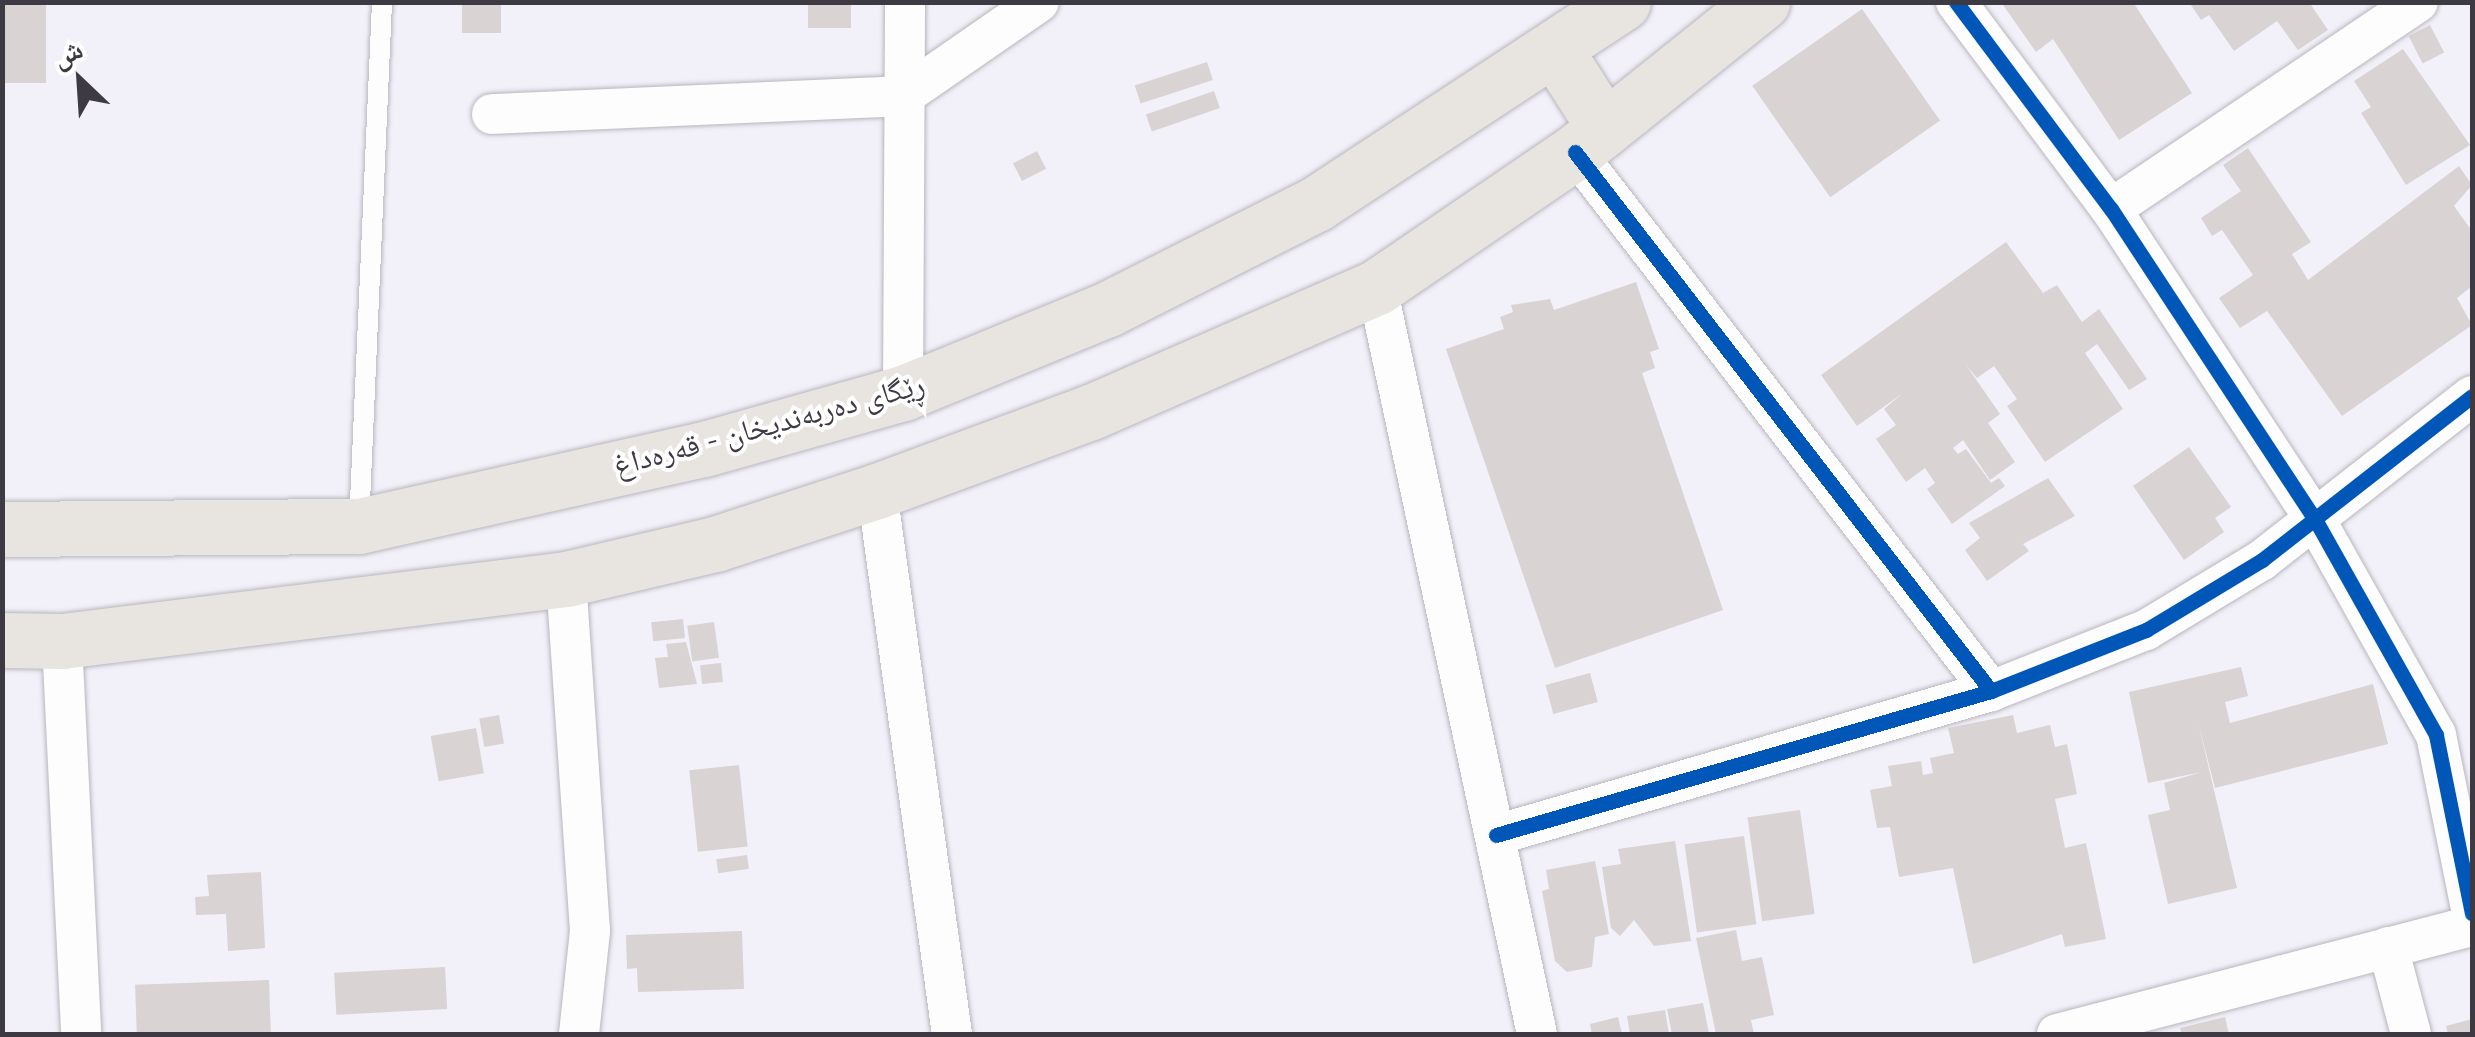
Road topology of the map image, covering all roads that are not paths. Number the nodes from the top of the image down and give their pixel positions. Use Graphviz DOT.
graph roads {
  1 [pos="382,2"];
  2 [pos="905,2"];
  3 [pos="1039,2"];
  4 [pos="1623,2"];
  5 [pos="1762,2"];
  6 [pos="1956,2"];
  7 [pos="2418,2"];
  8 [pos="1556,53"];
  9 [pos="903,96"];
  10 [pos="492,114"];
  11 [pos="1590,140"];
  12 [pos="2111,210"];
  13 [pos="1377,287"];
  14 [pos="902,393"];
  15 [pos="2472,396"];
  16 [pos="876,491"];
  17 [pos="2316,521"];
  18 [pos="359,526"];
  19 [pos="2,529"];
  20 [pos="566,579"];
  21 [pos="2,640"];
  22 [pos="62,641"];
  23 [pos="1991,691"];
  24 [pos="1496,834"];
  25 [pos="2472,913"];
  26 [pos="2472,926"];
  27 [pos="2388,947"];
  28 [pos="81,1034"];
  29 [pos="579,1034"];
  30 [pos="952,1034"];
  31 [pos="1537,1034"];
  32 [pos="2057,1034"];
  33 [pos="2411,1034"];
  1 -- 18 [label="lane"];
  2 -- 9 [label="street"];
  3 -- 9 [label="street"];
  4 -- 8 [label="main road, ڕێگای دەربەندیخان - قەرەداغ"];
  5 -- 11 [label="main road"];
  6 -- 12 [label="street"];
  7 -- 12 [label="street"];
  8 -- 11 [label="main road"];
  8 -- 14 [label="main road, ڕێگای دەربەندیخان - قەرەداغ"];
  9 -- 10 [label="street"];
  9 -- 14 [label="street"];
  11 -- 13 [label="main road"];
  11 -- 23 [label="street"];
  12 -- 17 [label="street"];
  13 -- 16 [label="main road"];
  13 -- 24 [label="street"];
  14 -- 18 [label="main road, ڕێگای دەربەندیخان - قەرەداغ"];
  15 -- 17 [label="street"];
  16 -- 20 [label="main road"];
  16 -- 30 [label="street"];
  17 -- 23 [label="street"];
  17 -- 25 [label="street"];
  18 -- 19 [label="main road, ڕێگای دەربەندیخان - قەرەداغ"];
  20 -- 22 [label="main road"];
  20 -- 29 [label="street"];
  21 -- 22 [label="main road"];
  22 -- 28 [label="street"];
  23 -- 24 [label="street"];
  24 -- 31 [label="street"];
  26 -- 27 [label="street"];
  27 -- 32 [label="street"];
  27 -- 33 [label="street"];
}
